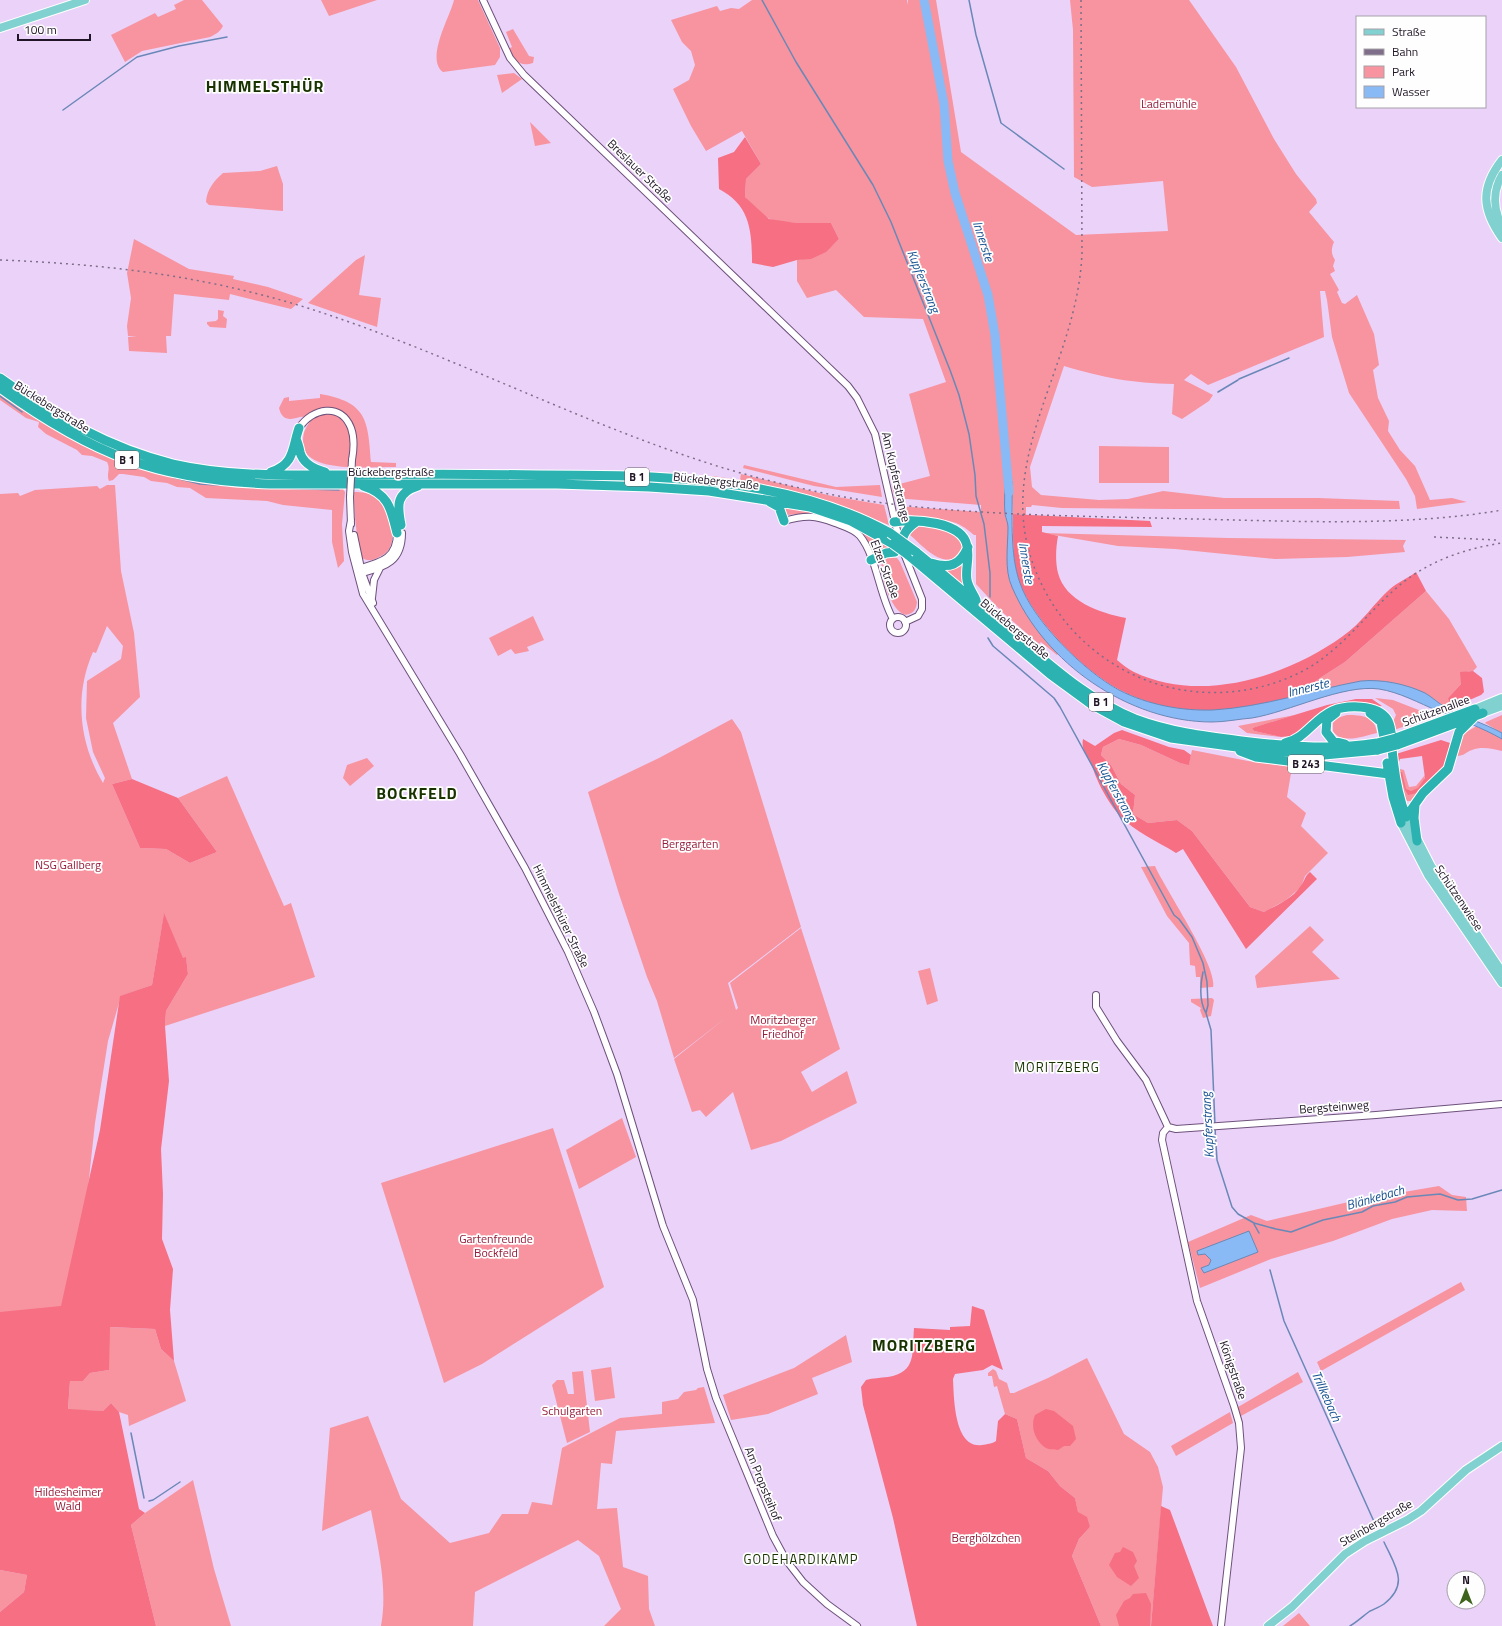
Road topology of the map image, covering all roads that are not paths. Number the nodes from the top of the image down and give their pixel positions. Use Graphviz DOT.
graph roads {
  1 [pos="85,0"];
  2 [pos="483,0"];
  3 [pos="0,28"];
  4 [pos="1502,160"];
  5 [pos="1502,175"];
  6 [pos="1502,227"];
  7 [pos="1502,238"];
  8 [pos="748,290"];
  9 [pos="0,378"];
  10 [pos="0,388"];
  11 [pos="299,428"];
  12 [pos="296,439"];
  13 [pos="262,474"];
  14 [pos="336,475"];
  15 [pos="355,484"];
  16 [pos="427,484"];
  17 [pos="762,498"];
  18 [pos="351,520"];
  19 [pos="784,521"];
  20 [pos="894,522"];
  21 [pos="916,522"];
  22 [pos="400,533"];
  23 [pos="896,547"];
  24 [pos="968,547"];
  25 [pos="911,553"];
  26 [pos="871,560"];
  27 [pos="928,562"];
  28 [pos="380,568"];
  29 [pos="362,571"];
  30 [pos="372,599"];
  31 [pos="979,604"];
  32 [pos="379,617"];
  33 [pos="893,619"];
  34 [pos="905,622"];
  35 [pos="1502,698"];
  36 [pos="1502,706"];
  37 [pos="1477,713"];
  38 [pos="1396,742"];
  39 [pos="1278,745"];
  40 [pos="1225,746"];
  41 [pos="1377,746"];
  42 [pos="1354,747"];
  43 [pos="1389,774"];
  44 [pos="1415,804"];
  45 [pos="1404,820"];
  46 [pos="1417,841"];
  47 [pos="1502,972"];
  48 [pos="1502,983"];
  49 [pos="1096,995"];
  50 [pos="1502,1104"];
  51 [pos="1168,1127"];
  52 [pos="698,1321"];
  53 [pos="1502,1446"];
  54 [pos="857,1626"];
  55 [pos="1221,1626"];
  56 [pos="1268,1626"];
  1 -- 3 [label="main road"];
  2 -- 8 [label="street, Breslauer Straße"];
  4 -- 7 [label="main road"];
  5 -- 6 [label="main road"];
  8 -- 20 [label="street, Am Kupferstrange"];
  9 -- 13 [label="highway, Bückebergstraße / B 1"];
  10 -- 15 [label="highway, Bückebergstraße / B 1"];
  11 -- 12 [label="highway"];
  11 -- 18 [label="street, Himmelsthürer Straße, bridge"];
  12 -- 13 [label="highway"];
  12 -- 14 [label="highway"];
  13 -- 14 [label="highway, Bückebergstraße / B 1"];
  14 -- 25 [label="highway, Bückebergstraße / B 1, bridge"];
  15 -- 16 [label="highway, Bückebergstraße / B 1"];
  15 -- 22 [label="highway"];
  16 -- 17 [label="highway, Bückebergstraße / B 1"];
  16 -- 22 [label="highway"];
  17 -- 19 [label="highway"];
  17 -- 23 [label="highway, Bückebergstraße / B 1"];
  18 -- 29 [label="street, Himmelsthürer Straße"];
  18 -- 32 [label="street, Himmelsthürer Straße"];
  19 -- 26 [label="street, Elzer Straße"];
  20 -- 21 [label="highway"];
  20 -- 23 [label="street, Am Kupferstrange"];
  21 -- 23 [label="highway"];
  21 -- 24 [label="highway"];
  22 -- 28 [label="street"];
  22 -- 29 [label="street"];
  23 -- 25 [label="highway, Bückebergstraße / B 1, bridge"];
  23 -- 26 [label="highway"];
  23 -- 34 [label="street, Am Kupferstrange"];
  24 -- 27 [label="highway"];
  24 -- 31 [label="highway"];
  25 -- 27 [label="highway, Bückebergstraße / B 1"];
  25 -- 40 [label="highway, Bückebergstraße / B 1"];
  26 -- 33 [label="street, Elzer Straße"];
  27 -- 31 [label="highway, Bückebergstraße / B 1"];
  28 -- 29 [label="street"];
  28 -- 30 [label="street"];
  29 -- 30 [label="street, Himmelsthürer Straße"];
  30 -- 32 [label="street, Himmelsthürer Straße"];
  31 -- 39 [label="highway, Bückebergstraße / B 1"];
  32 -- 52 [label="street, Himmelsthürer Straße"];
  33 -- 34 [label="street"];
  33 -- 34 [label="street, Elzer Straße"];
  35 -- 37 [label="main road, Schützenallee / B 1"];
  36 -- 37 [label="main road, Schützenallee / B 1"];
  37 -- 38 [label="highway, Schützenallee / B 1"];
  37 -- 38 [label="highway, Schützenallee / B 1"];
  37 -- 44 [label="highway"];
  38 -- 41 [label="highway, Schützenallee / B 1, bridge"];
  39 -- 42 [label="highway, Bückebergstraße / B 1"];
  39 -- 45 [label="highway, B 243"];
  40 -- 41 [label="highway, Bückebergstraße / B 1"];
  40 -- 43 [label="highway, B 243"];
  41 -- 42 [label="highway, Bückebergstraße / B 1"];
  42 -- 43 [label="highway"];
  43 -- 45 [label="highway, B 243"];
  44 -- 45 [label="highway"];
  44 -- 46 [label="highway"];
  45 -- 46 [label="main road, Schützenwiese / B 243"];
  45 -- 48 [label="main road, Schützenwiese / B 243"];
  46 -- 47 [label="main road, Schützenwiese / B 243"];
  49 -- 51 [label="street"];
  50 -- 51 [label="street, Bergsteinweg"];
  51 -- 55 [label="street, Königstraße"];
  52 -- 54 [label="street, Am Propsteihof"];
  53 -- 56 [label="main road, Steinbergstraße"];
}
